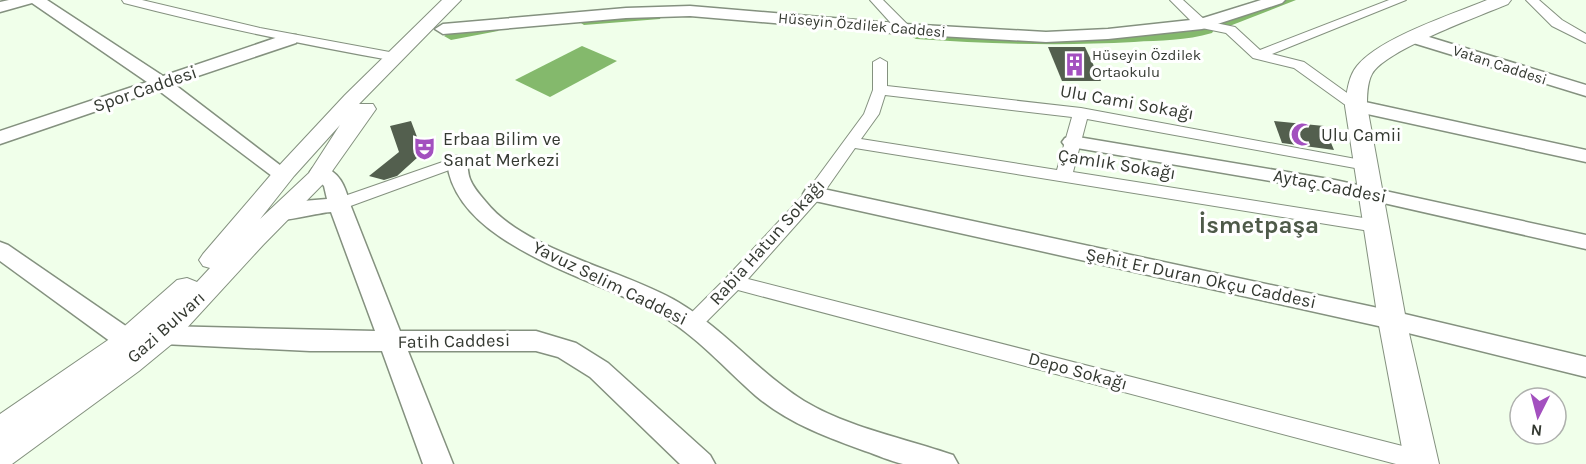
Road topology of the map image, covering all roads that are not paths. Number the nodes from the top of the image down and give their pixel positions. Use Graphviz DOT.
graph roads {
  1 [pos="27,0"];
  2 [pos="37,0"];
  3 [pos="128,0"];
  4 [pos="452,0"];
  5 [pos="471,0"];
  6 [pos="876,0"];
  7 [pos="1176,0"];
  8 [pos="1277,0"];
  9 [pos="1400,0"];
  10 [pos="1502,0"];
  11 [pos="1532,0"];
  12 [pos="0,7"];
  13 [pos="1586,23"];
  14 [pos="1202,24"];
  15 [pos="443,29"];
  16 [pos="904,29"];
  17 [pos="1568,31"];
  18 [pos="1416,38"];
  19 [pos="290,39"];
  20 [pos="1586,39"];
  21 [pos="1258,55"];
  22 [pos="394,57"];
  23 [pos="880,62"];
  24 [pos="162,84"];
  25 [pos="880,90"];
  26 [pos="1586,91"];
  27 [pos="1356,106"];
  28 [pos="1081,113"];
  29 [pos="0,138"];
  30 [pos="850,142"];
  31 [pos="1072,142"];
  32 [pos="1586,156"];
  33 [pos="457,162"];
  34 [pos="1366,165"];
  35 [pos="1064,175"];
  36 [pos="299,179"];
  37 [pos="1371,193"];
  38 [pos="814,194"];
  39 [pos="339,204"];
  40 [pos="278,215"];
  41 [pos="1376,226"];
  42 [pos="1586,242"];
  43 [pos="0,250"];
  44 [pos="734,282"];
  45 [pos="1392,320"];
  46 [pos="693,323"];
  47 [pos="163,335"];
  48 [pos="127,340"];
  49 [pos="393,343"];
  50 [pos="1586,367"];
  51 [pos="0,431"];
  52 [pos="0,454"];
  53 [pos="1422,462"];
  54 [pos="438,464"];
  55 [pos="700,464"];
  56 [pos="943,464"];
  1 -- 12 [label="street"];
  2 -- 24 [label="street"];
  3 -- 19 [label="street"];
  4 -- 22 [label="main road, Gazi Bulvarı"];
  5 -- 15 [label="main road, Gazi Bulvarı"];
  6 -- 16 [label="street"];
  7 -- 14 [label="street"];
  8 -- 14 [label="street, Hüseyin Özdilek Caddesi"];
  9 -- 21 [label="street"];
  10 -- 18 [label="main road"];
  11 -- 17 [label="street"];
  13 -- 17 [label="street"];
  14 -- 16 [label="street, Hüseyin Özdilek Caddesi"];
  14 -- 21 [label="street"];
  15 -- 16 [label="street, Hüseyin Özdilek Caddesi"];
  15 -- 36 [label="main road, Gazi Bulvarı"];
  17 -- 20 [label="street"];
  18 -- 26 [label="street, Vatan Caddesi"];
  18 -- 27 [label="main road"];
  19 -- 22 [label="street"];
  19 -- 24 [label="street, Spor Caddesi"];
  21 -- 27 [label="street"];
  22 -- 36 [label="main road, Gazi Bulvarı"];
  23 -- 25 [label="street, Rabia Hatun Sokağı"];
  24 -- 29 [label="street, Spor Caddesi"];
  24 -- 36 [label="street"];
  25 -- 28 [label="street, Ulu Cami Sokağı"];
  25 -- 30 [label="street, Rabia Hatun Sokağı"];
  27 -- 32 [label="street"];
  27 -- 34 [label="main road"];
  28 -- 31 [label="street"];
  28 -- 34 [label="street, Ulu Cami Sokağı"];
  30 -- 35 [label="street, Çamlık Sokağı"];
  30 -- 38 [label="street, Rabia Hatun Sokağı"];
  31 -- 35 [label="street"];
  31 -- 37 [label="street, Aytaç Caddesi"];
  33 -- 39 [label="street"];
  33 -- 46 [label="street, Yavuz Selim Caddesi"];
  34 -- 37 [label="main road"];
  35 -- 41 [label="street, Çamlık Sokağı"];
  36 -- 39 [label="street"];
  36 -- 40 [label="main road, Gazi Bulvarı"];
  36 -- 48 [label="main road, Gazi Bulvarı"];
  37 -- 41 [label="main road"];
  37 -- 42 [label="street, Aytaç Caddesi"];
  38 -- 44 [label="street, Rabia Hatun Sokağı"];
  38 -- 45 [label="street, Şehit Er Duran Okçu Caddesi"];
  39 -- 40 [label="street"];
  39 -- 49 [label="street"];
  40 -- 47 [label="main road, Gazi Bulvarı"];
  41 -- 45 [label="main road"];
  43 -- 48 [label="street"];
  44 -- 46 [label="street, Rabia Hatun Sokağı"];
  44 -- 53 [label="street, Depo Sokağı"];
  45 -- 50 [label="street, Şehit Er Duran Okçu Caddesi"];
  45 -- 53 [label="main road"];
  46 -- 56 [label="street, Yavuz Selim Caddesi"];
  47 -- 49 [label="street, Fatih Caddesi"];
  47 -- 52 [label="main road, Gazi Bulvarı"];
  48 -- 51 [label="main road, Gazi Bulvarı"];
  49 -- 54 [label="street"];
  49 -- 55 [label="street, Fatih Caddesi"];
}
